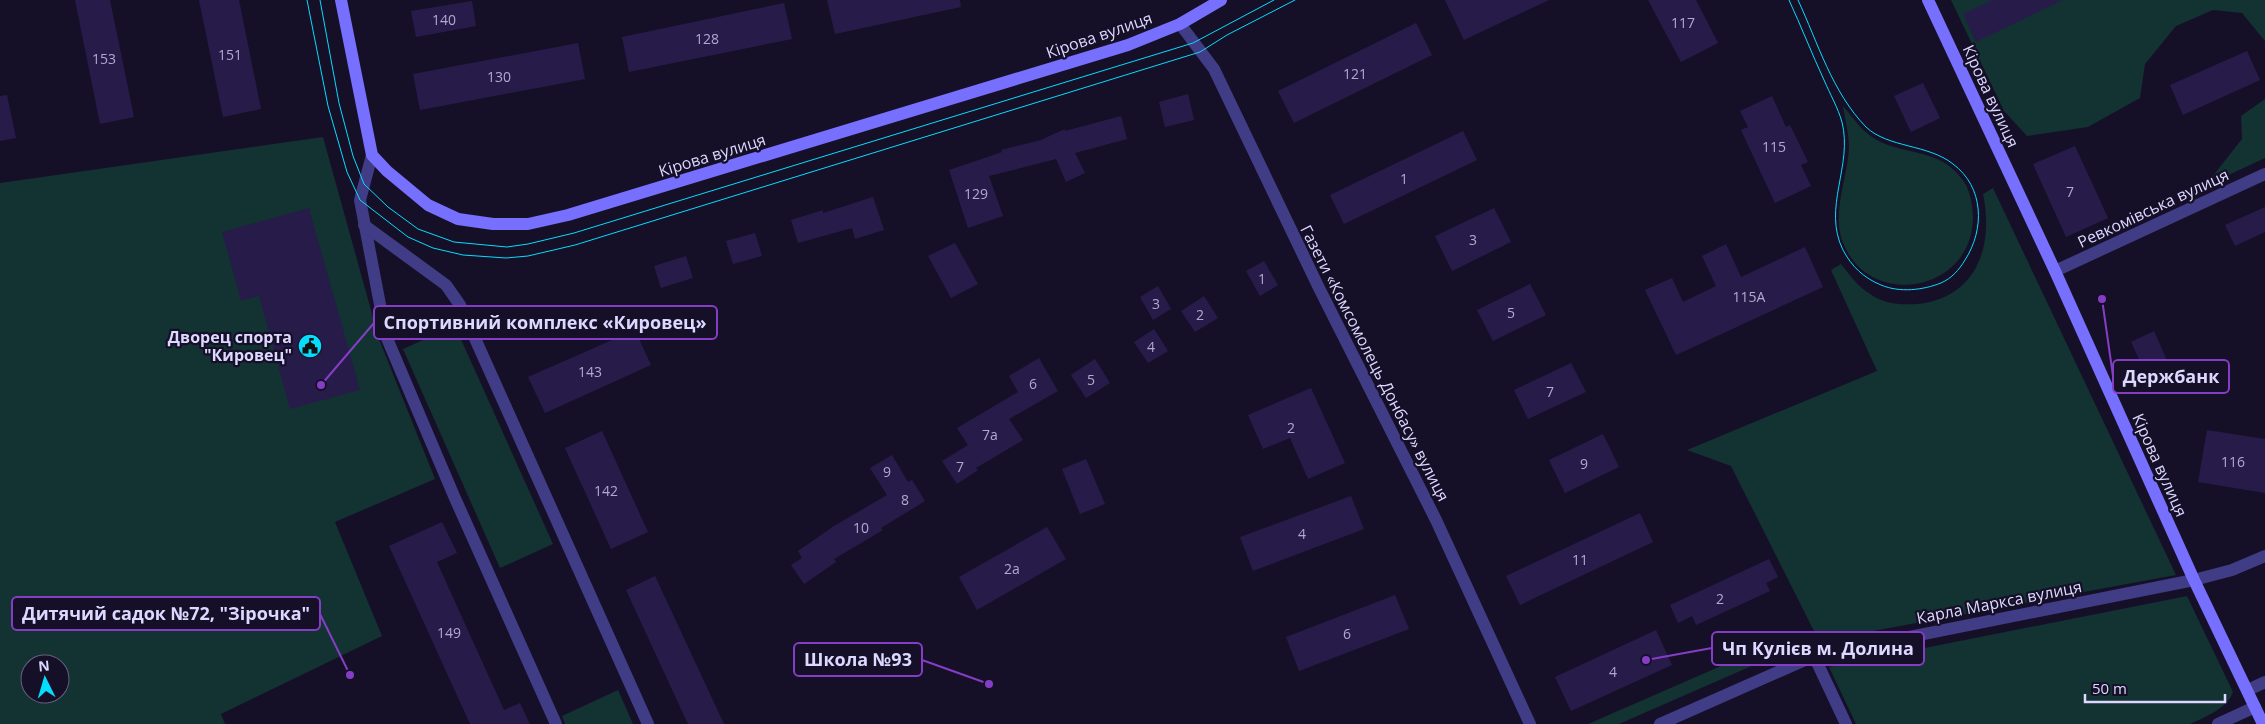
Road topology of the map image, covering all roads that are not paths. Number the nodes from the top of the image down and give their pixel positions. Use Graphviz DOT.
graph roads {
  1 [pos="341,0"];
  2 [pos="1221,0"];
  3 [pos="1928,0"];
  4 [pos="1180,24"];
  5 [pos="372,155"];
  6 [pos="2265,174"];
  7 [pos="364,225"];
  8 [pos="2055,271"];
  9 [pos="2265,556"];
  10 [pos="2194,580"];
  11 [pos="1814,656"];
  12 [pos="2265,682"];
  13 [pos="2248,690"];
  14 [pos="2255,707"];
  15 [pos="556,724"];
  16 [pos="648,724"];
  17 [pos="1530,724"];
  18 [pos="1660,724"];
  19 [pos="1846,724"];
  20 [pos="2218,724"];
  21 [pos="2263,724"];
  1 -- 5 [label="main road"];
  2 -- 4 [label="main road, Кірова вулиця"];
  3 -- 8 [label="main road, Кірова вулиця"];
  4 -- 5 [label="main road, Кірова вулиця"];
  4 -- 17 [label="street, Газети «Комсомолець Донбасу» вулиця"];
  5 -- 7 [label="street"];
  6 -- 8 [label="street, Ревкомівська вулиця"];
  7 -- 15 [label="street"];
  7 -- 16 [label="street"];
  8 -- 10 [label="main road, Кірова вулиця"];
  9 -- 10 [label="street, Карла Маркса вулиця"];
  10 -- 11 [label="street, Карла Маркса вулиця"];
  10 -- 13 [label="main road, Кірова вулиця"];
  11 -- 18 [label="street, Карла Маркса вулиця"];
  11 -- 19 [label="street"];
  12 -- 13 [label="street"];
  13 -- 14 [label="main road, Кірова вулиця"];
  14 -- 20 [label="street"];
  14 -- 21 [label="main road, Кірова вулиця"];
}
